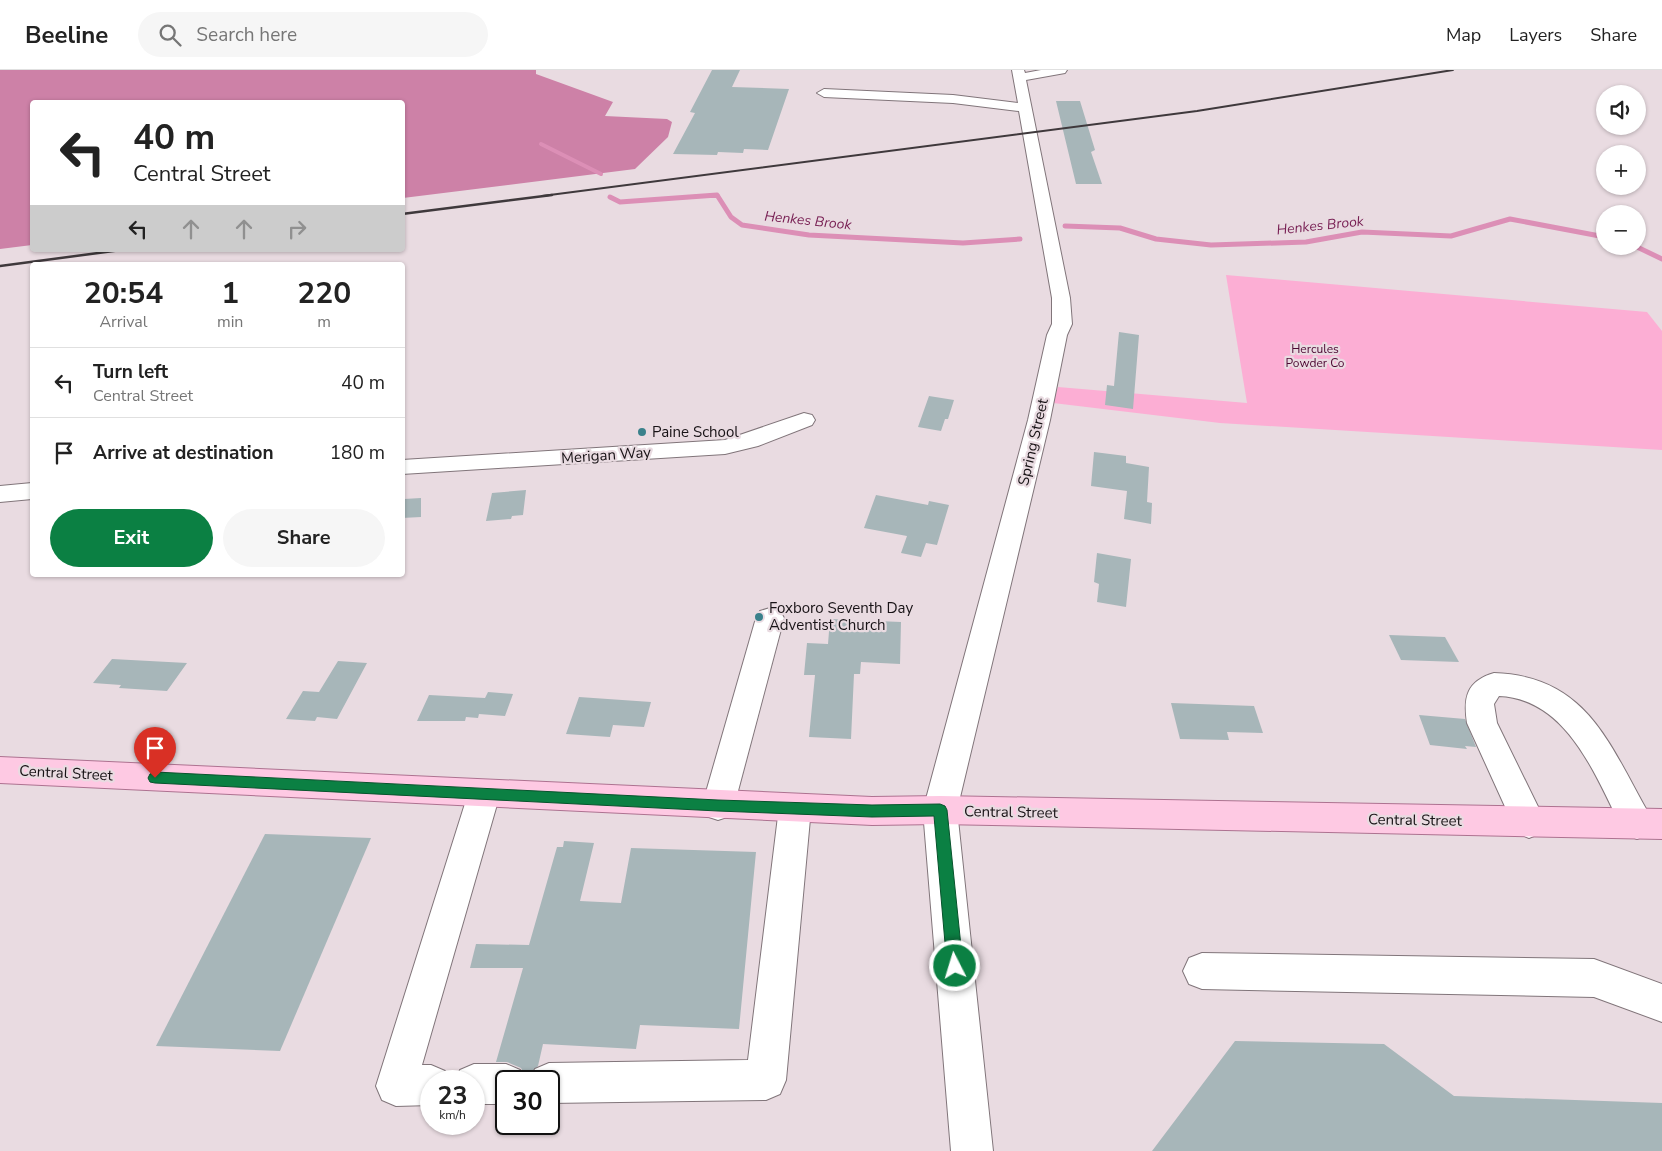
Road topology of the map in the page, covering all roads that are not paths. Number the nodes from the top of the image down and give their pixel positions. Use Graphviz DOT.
graph roads {
  1 [pos="1060,70"];
  2 [pos="1018,74"];
  3 [pos="824,94"];
  4 [pos="1024,108"];
  5 [pos="804,420"];
  6 [pos="405,467"];
  7 [pos="30,491"];
  8 [pos="0,494"];
  9 [pos="770,618"];
  10 [pos="0,770"];
  11 [pos="484,794"];
  12 [pos="718,806"];
  13 [pos="795,808"];
  14 [pos="940,810"];
  15 [pos="1529,823"];
  16 [pos="1649,824"];
  17 [pos="1202,972"];
  18 [pos="1662,1003"];
  19 [pos="560,1083"];
  20 [pos="420,1085"];
  21 [pos="972,1151"];
  1 -- 2 [label="street"];
  2 -- 4 [label="street, Spring Street"];
  3 -- 4 [label="street"];
  4 -- 14 [label="street, Spring Street"];
  5 -- 6 [label="street, Merigan Way"];
  7 -- 8 [label="street"];
  9 -- 12 [label="street"];
  10 -- 11 [label="main road, Central Street"];
  11 -- 12 [label="main road, Central Street"];
  11 -- 20 [label="street"];
  12 -- 13 [label="main road, Central Street"];
  13 -- 14 [label="main road, Central Street"];
  13 -- 19 [label="street"];
  14 -- 15 [label="main road, Central Street"];
  14 -- 21 [label="street, Spring Street"];
  15 -- 16 [label="main road, Central Street"];
  15 -- 16 [label="street"];
  17 -- 18 [label="street"];
}
